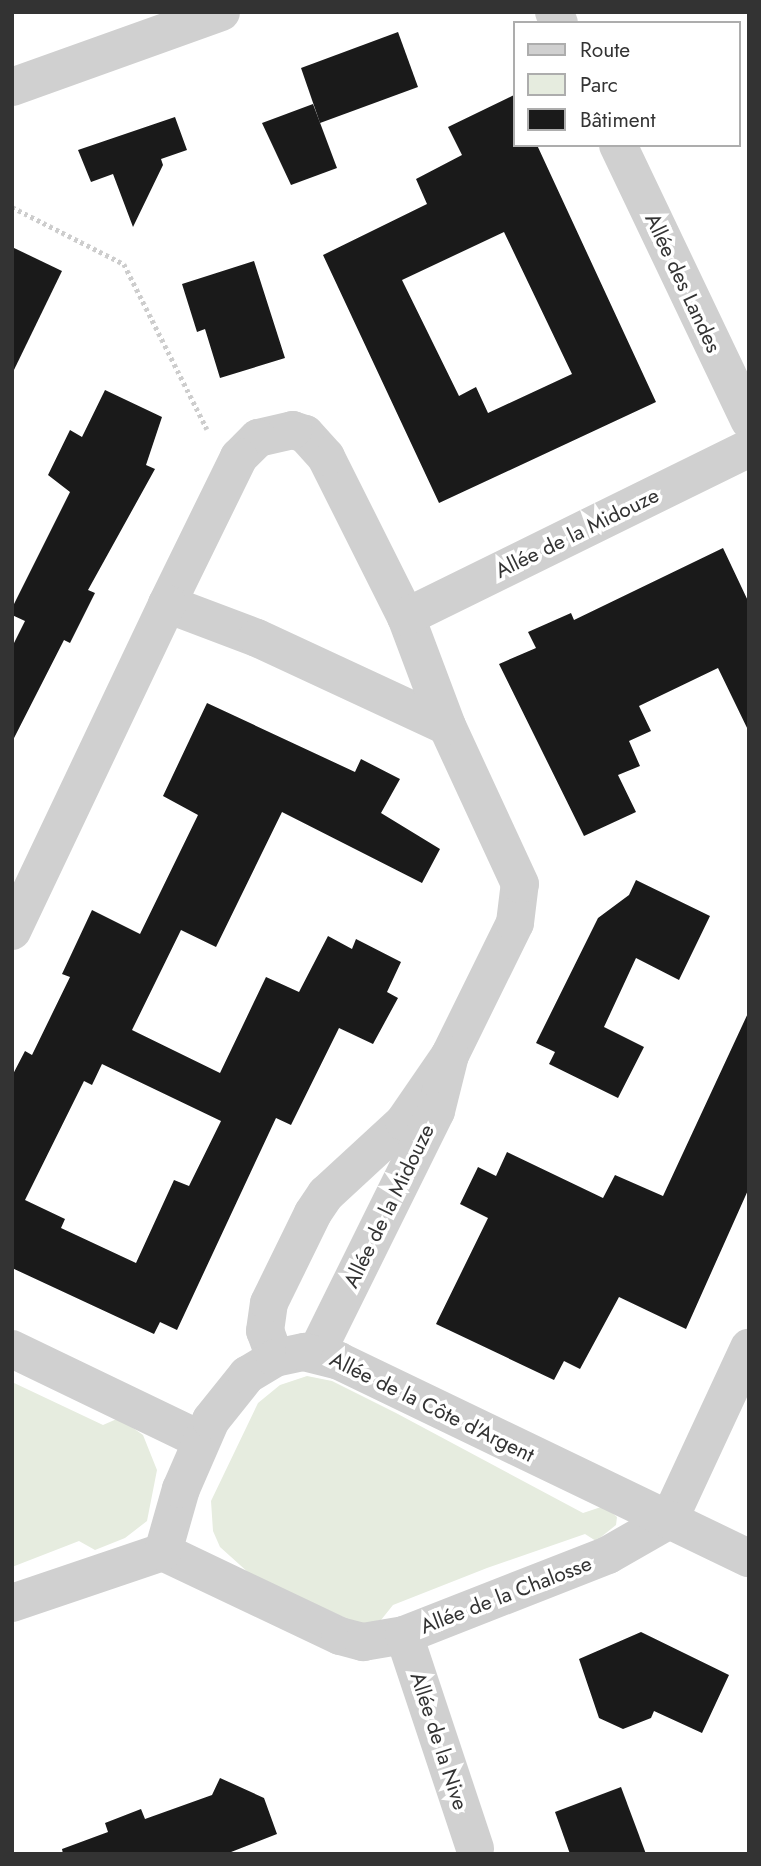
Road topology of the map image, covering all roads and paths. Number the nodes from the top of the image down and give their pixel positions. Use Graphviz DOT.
graph roads {
  1 [pos="221,12"];
  2 [pos="12,87"];
  3 [pos="619,147"];
  4 [pos="12,207"];
  5 [pos="749,420"];
  6 [pos="749,449"];
  7 [pos="239,457"];
  8 [pos="167,604"];
  9 [pos="406,617"];
  10 [pos="447,726"];
  11 [pos="12,931"];
  12 [pos="450,1055"];
  13 [pos="749,1348"];
  14 [pos="12,1349"];
  15 [pos="317,1352"];
  16 [pos="275,1358"];
  17 [pos="201,1440"];
  18 [pos="669,1520"];
  19 [pos="163,1552"];
  20 [pos="749,1558"];
  21 [pos="12,1603"];
  22 [pos="404,1635"];
  23 [pos="470,1852"];
  1 -- 2 [label="street"];
  3 -- 5 [label="street, Allée des Landes"];
  4 -- 7 [label="path"];
  6 -- 9 [label="street, Allée de la Midouze"];
  7 -- 8 [label="street, Allée de la Midouze"];
  7 -- 9 [label="street, Allée de la Midouze"];
  8 -- 10 [label="street"];
  8 -- 11 [label="street, Allée de la Midouze"];
  9 -- 10 [label="street, Allée de la Midouze"];
  10 -- 12 [label="street, Allée de la Midouze"];
  12 -- 15 [label="street, Allée de la Midouze"];
  12 -- 16 [label="street, Allée de la Midouze"];
  13 -- 18 [label="street"];
  14 -- 17 [label="street"];
  15 -- 16 [label="street, Allée de la Côte d'Argent"];
  15 -- 18 [label="street, Allée de la Côte d'Argent"];
  16 -- 17 [label="street, Allée de la Côte d'Argent"];
  17 -- 19 [label="street, Allée de la Côte d'Argent"];
  18 -- 20 [label="street, Allée de la Côte d'Argent"];
  18 -- 22 [label="street, Allée de la Chalosse"];
  19 -- 21 [label="street"];
  19 -- 22 [label="street, Allée de la Chalosse"];
  22 -- 23 [label="street, Allée de la Nive"];
}
